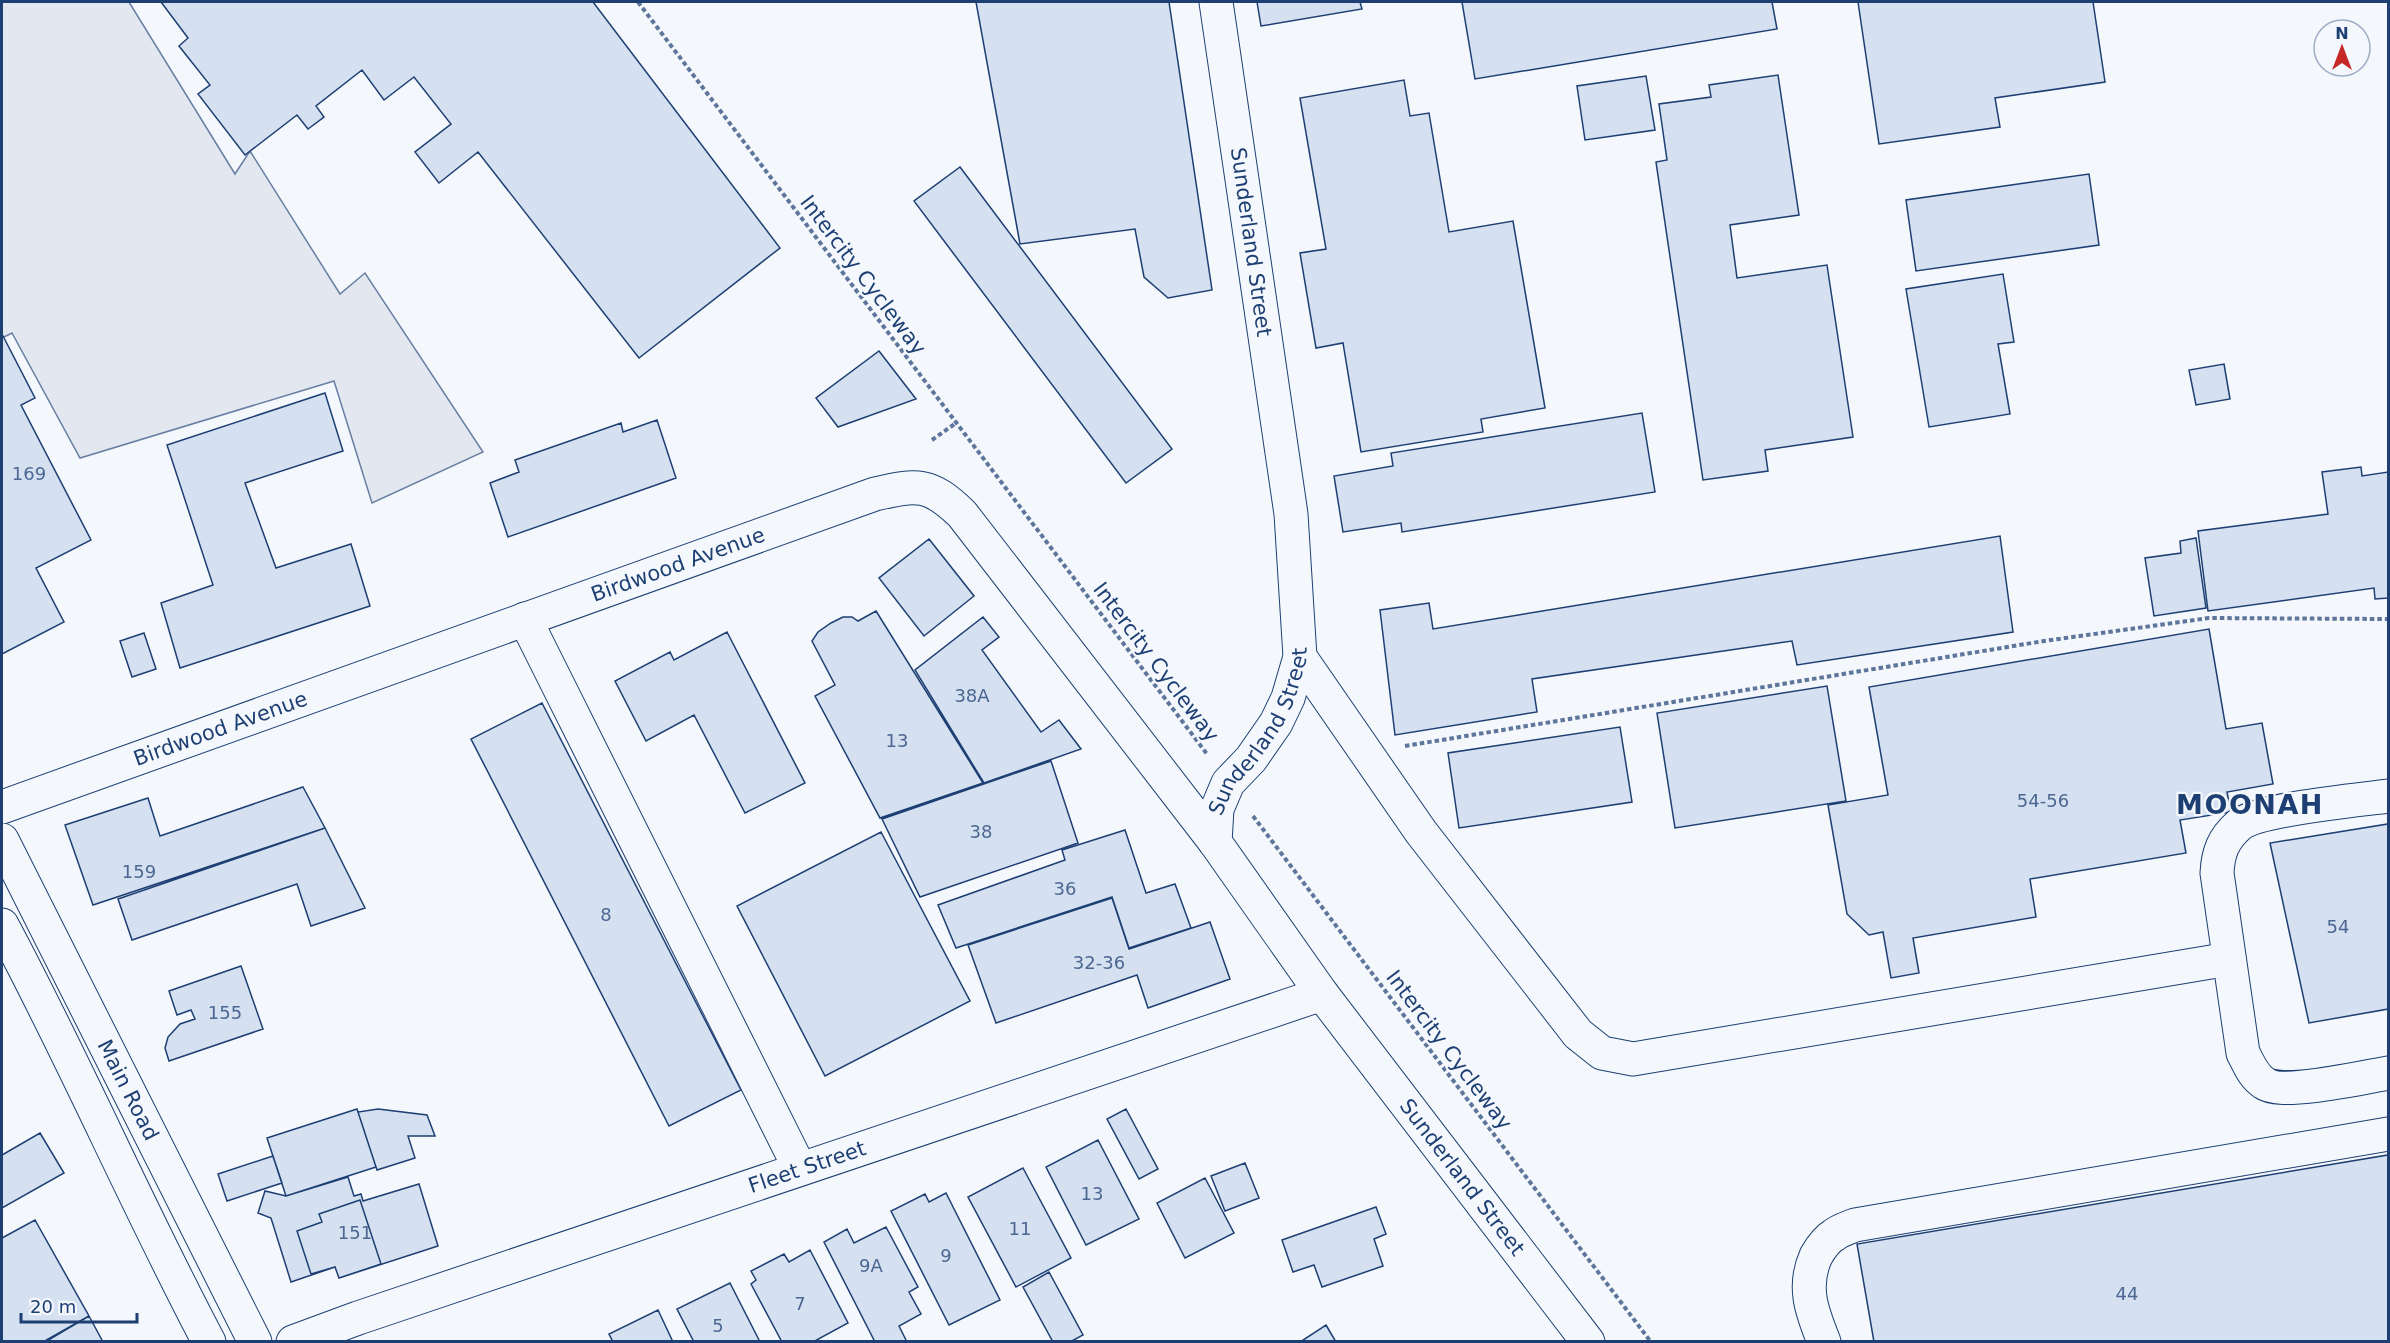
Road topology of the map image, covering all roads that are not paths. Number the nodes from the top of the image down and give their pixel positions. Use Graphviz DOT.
graph roads {
  1 [pos="1216,2"];
  2 [pos="525,619"];
  3 [pos="1300,657"];
  4 [pos="2388,796"];
  5 [pos="2,807"];
  6 [pos="2,840"];
  7 [pos="1215,842"];
  8 [pos="2,925"];
  9 [pos="2229,959"];
  10 [pos="1322,994"];
  11 [pos="2388,1073"];
  12 [pos="2388,1134"];
  13 [pos="800,1169"];
  14 [pos="209,1341"];
  15 [pos="255,1341"];
  16 [pos="293,1341"];
  17 [pos="1588,1341"];
  18 [pos="1824,1341"];
  1 -- 3 [label="street, Sunderland Street"];
  2 -- 5 [label="street, Birdwood Avenue"];
  2 -- 7 [label="street, Birdwood Avenue"];
  2 -- 13 [label="street"];
  3 -- 7 [label="street, Sunderland Street"];
  3 -- 9 [label="street"];
  4 -- 9 [label="street"];
  6 -- 15 [label="street, Main Road"];
  7 -- 10 [label="street, Sunderland Street"];
  8 -- 14 [label="street, Main Road"];
  9 -- 11 [label="street"];
  10 -- 13 [label="street, Fleet Street"];
  10 -- 17 [label="street, Sunderland Street"];
  12 -- 18 [label="street"];
  13 -- 16 [label="street, Fleet Street"];
}
